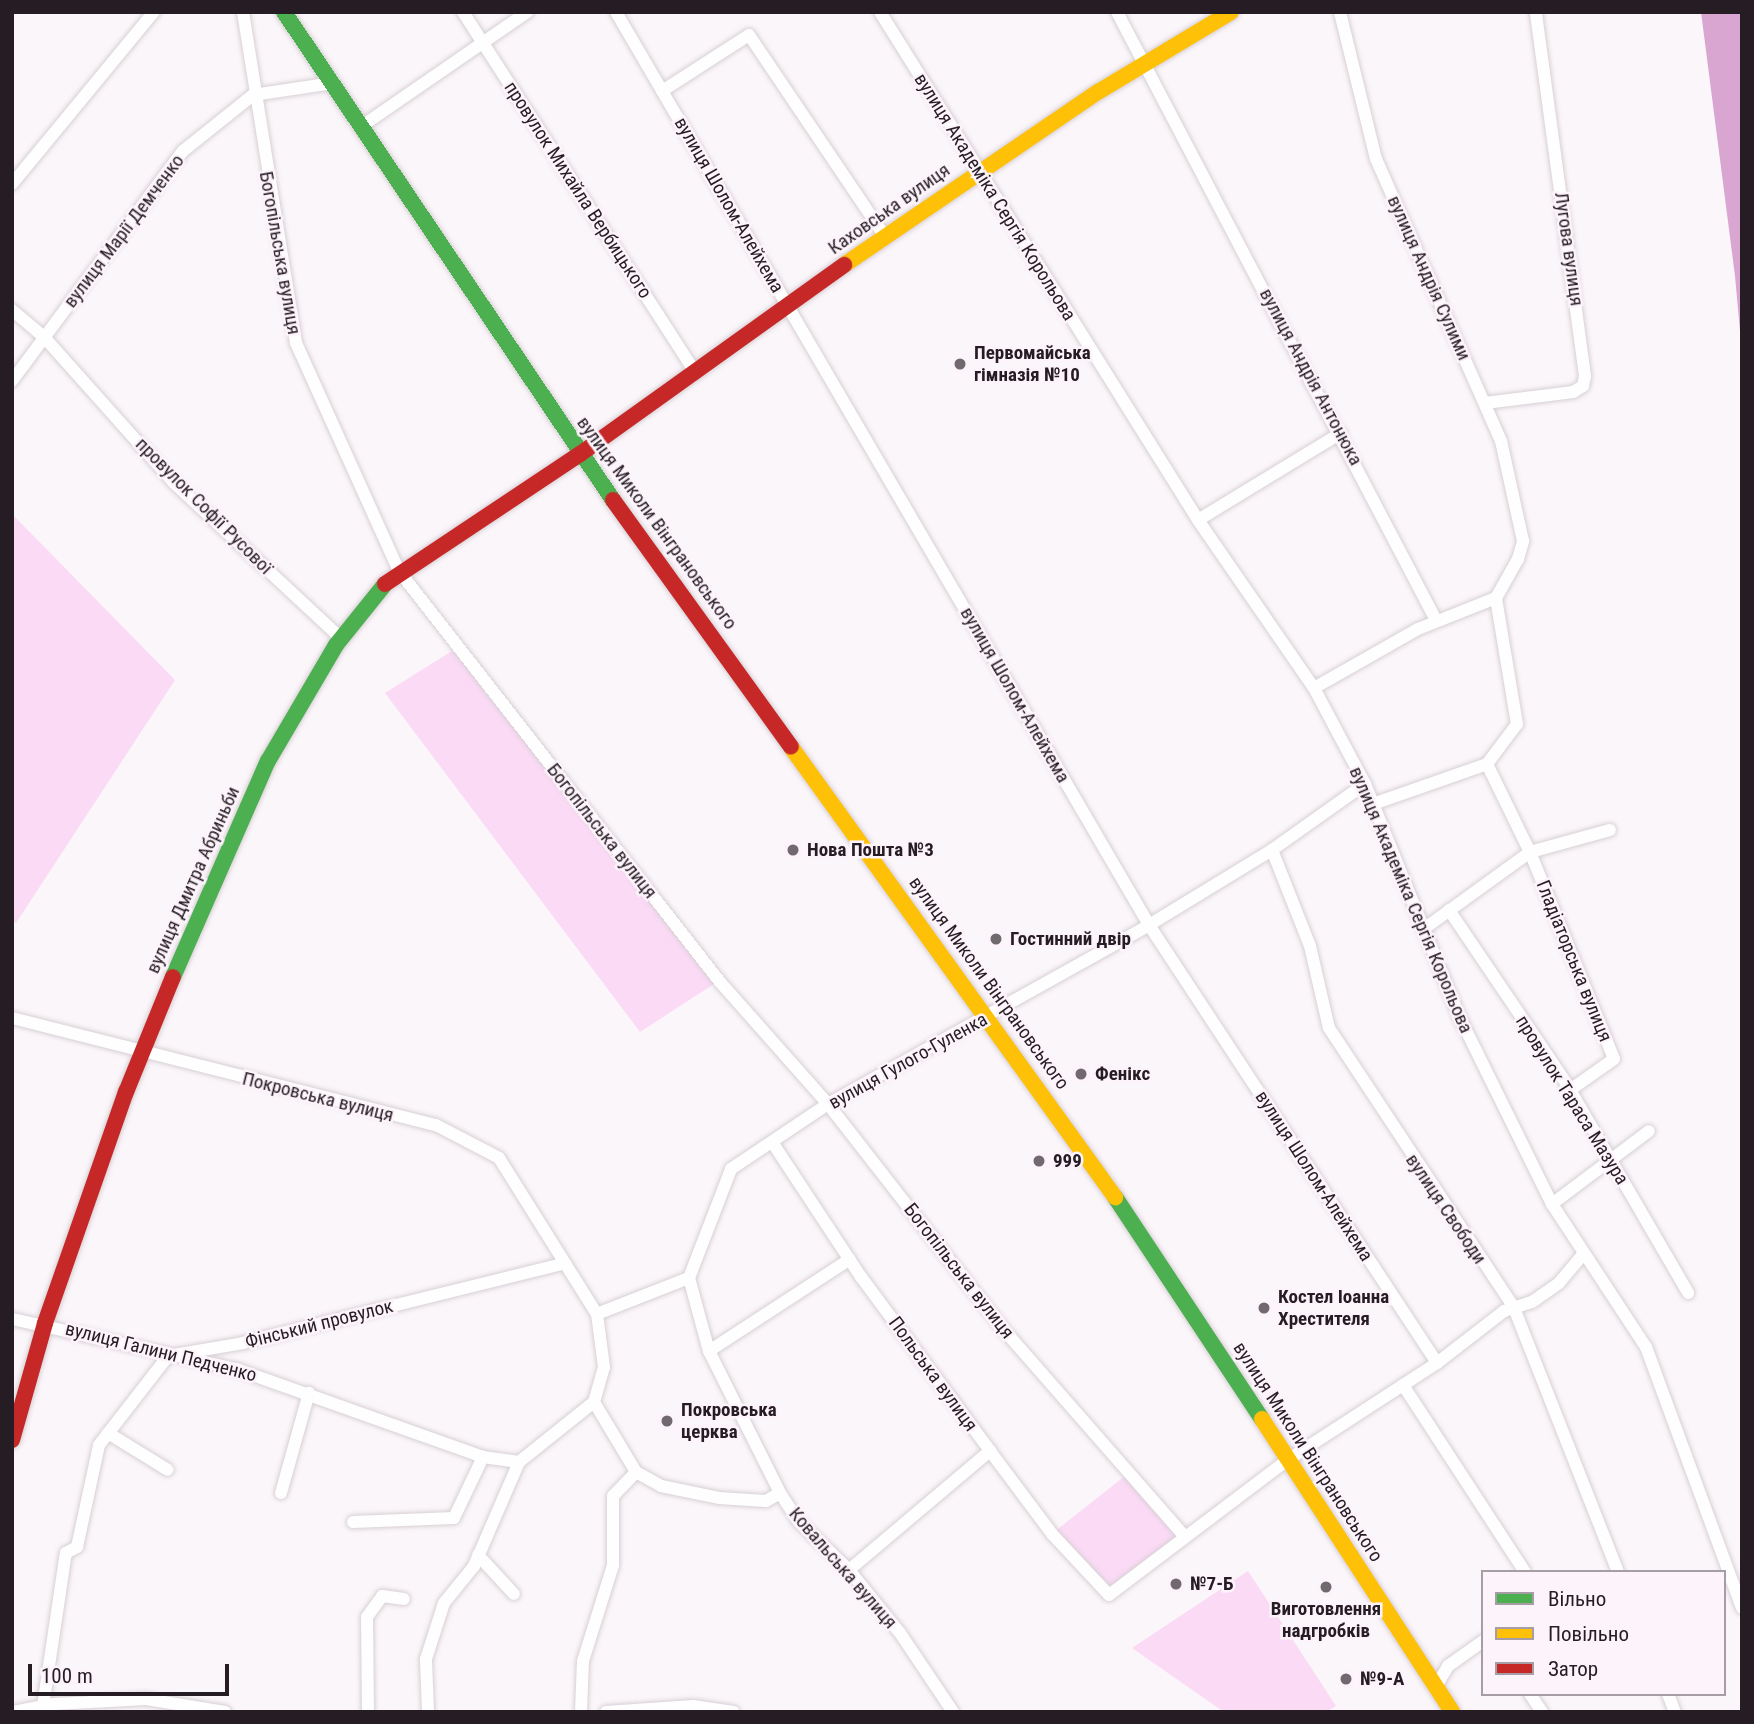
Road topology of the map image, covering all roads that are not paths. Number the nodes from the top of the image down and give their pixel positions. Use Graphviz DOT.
graph roads {
  1 [pos="154,12"];
  2 [pos="243,12"];
  3 [pos="284,12"];
  4 [pos="463,12"];
  5 [pos="527,12"];
  6 [pos="616,12"];
  7 [pos="880,12"];
  8 [pos="1117,12"];
  9 [pos="1231,12"];
  10 [pos="1340,12"];
  11 [pos="1536,12"];
  12 [pos="484,44"];
  13 [pos="1144,64"];
  14 [pos="333,83"];
  15 [pos="662,91"];
  16 [pos="253,95"];
  17 [pos="362,126"];
  18 [pos="980,172"];
  19 [pos="12,184"];
  20 [pos="886,237"];
  21 [pos="787,304"];
  22 [pos="12,310"];
  23 [pos="44,337"];
  24 [pos="692,369"];
  25 [pos="12,381"];
  26 [pos="1485,403"];
  27 [pos="1341,433"];
  28 [pos="580,454"];
  29 [pos="1198,520"];
  30 [pos="398,571"];
  31 [pos="1496,598"];
  32 [pos="1436,620"];
  33 [pos="341,638"];
  34 [pos="1314,688"];
  35 [pos="1487,764"];
  36 [pos="1365,784"];
  37 [pos="1373,804"];
  38 [pos="1610,830"];
  39 [pos="1272,850"];
  40 [pos="1530,852"];
  41 [pos="1449,910"];
  42 [pos="1149,925"];
  43 [pos="1425,928"];
  44 [pos="989,1017"];
  45 [pos="12,1018"];
  46 [pos="141,1054"];
  47 [pos="1570,1090"];
  48 [pos="828,1104"];
  49 [pos="1649,1131"];
  50 [pos="772,1142"];
  51 [pos="1611,1162"];
  52 [pos="1552,1204"];
  53 [pos="1583,1254"];
  54 [pos="850,1259"];
  55 [pos="563,1264"];
  56 [pos="689,1278"];
  57 [pos="1688,1293"];
  58 [pos="1514,1308"];
  59 [pos="597,1314"];
  60 [pos="12,1319"];
  61 [pos="45,1323"];
  62 [pos="709,1351"];
  63 [pos="168,1356"];
  64 [pos="1437,1363"];
  65 [pos="1403,1385"];
  66 [pos="309,1393"];
  67 [pos="593,1402"];
  68 [pos="108,1433"];
  69 [pos="12,1440"];
  70 [pos="990,1451"];
  71 [pos="483,1457"];
  72 [pos="1286,1461"];
  73 [pos="519,1462"];
  74 [pos="168,1470"];
  75 [pos="636,1472"];
  76 [pos="281,1493"];
  77 [pos="780,1493"];
  78 [pos="353,1522"];
  79 [pos="1185,1537"];
  80 [pos="478,1555"];
  81 [pos="849,1570"];
  82 [pos="1524,1570"];
  83 [pos="1617,1570"];
  84 [pos="514,1594"];
  85 [pos="404,1599"];
  86 [pos="1742,1608"];
  87 [pos="1481,1642"];
  88 [pos="1435,1688"];
  89 [pos="1531,1696"];
  90 [pos="43,1706"];
  91 [pos="1445,1709"];
  92 [pos="13,1712"];
  93 [pos="226,1712"];
  94 [pos="368,1712"];
  95 [pos="428,1712"];
  96 [pos="581,1712"];
  97 [pos="606,1712"];
  98 [pos="734,1712"];
  99 [pos="953,1712"];
  100 [pos="1542,1712"];
  1 -- 19 [label="street"];
  2 -- 16 [label="street, Богопільська вулиця"];
  3 -- 14 [label="main road, вулиця Миколи Вінграновського"];
  4 -- 12 [label="street, провулок Михайла Вербицького"];
  5 -- 12 [label="street"];
  6 -- 15 [label="street, вулиця Шолом-Алейхема"];
  7 -- 18 [label="street, вулиця Академіка Сергія Корольова"];
  8 -- 13 [label="street, вулиця Андрія Антонюка"];
  9 -- 13 [label="main road, Каховська вулиця"];
  10 -- 26 [label="street, вулиця Андрія Сулими"];
  11 -- 26 [label="street, Лугова вулиця"];
  12 -- 17 [label="street"];
  12 -- 24 [label="street, провулок Михайла Вербицького"];
  13 -- 18 [label="main road, Каховська вулиця"];
  13 -- 27 [label="street, вулиця Андрія Антонюка"];
  14 -- 16 [label="street"];
  14 -- 17 [label="main road, вулиця Миколи Вінграновського"];
  15 -- 20 [label="street"];
  15 -- 21 [label="street, вулиця Шолом-Алейхема"];
  16 -- 23 [label="street, вулиця Марії Демченко"];
  16 -- 30 [label="street, Богопільська вулиця"];
  17 -- 28 [label="main road, вулиця Миколи Вінграновського"];
  18 -- 20 [label="main road, Каховська вулиця"];
  18 -- 29 [label="street, вулиця Академіка Сергія Корольова"];
  20 -- 21 [label="main road, Каховська вулиця"];
  21 -- 24 [label="main road, Каховська вулиця"];
  21 -- 42 [label="street, вулиця Шолом-Алейхема"];
  22 -- 23 [label="street, провулок Софії Русової"];
  23 -- 25 [label="street, вулиця Марії Демченко"];
  23 -- 33 [label="street, провулок Софії Русової"];
  24 -- 28 [label="main road, Каховська вулиця"];
  26 -- 31 [label="street, вулиця Андрія Сулими"];
  27 -- 29 [label="street"];
  27 -- 32 [label="street, вулиця Андрія Антонюка"];
  28 -- 30 [label="main road, вулиця Дмитра Абриньби"];
  28 -- 44 [label="main road, вулиця Миколи Вінграновського"];
  29 -- 34 [label="street, вулиця Академіка Сергія Корольова"];
  30 -- 33 [label="main road, вулиця Дмитра Абриньби"];
  30 -- 48 [label="street, Богопільська вулиця"];
  31 -- 32 [label="street"];
  31 -- 35 [label="street"];
  32 -- 34 [label="street"];
  33 -- 46 [label="main road, вулиця Дмитра Абриньби"];
  34 -- 36 [label="street, вулиця Академіка Сергія Корольова"];
  35 -- 37 [label="street"];
  35 -- 40 [label="street, Гладіаторська вулиця"];
  36 -- 37 [label="street, вулиця Академіка Сергія Корольова"];
  36 -- 39 [label="street, вулиця Гулого-Гуленка"];
  37 -- 43 [label="street, вулиця Академіка Сергія Корольова"];
  38 -- 40 [label="street"];
  39 -- 42 [label="street, вулиця Гулого-Гуленка"];
  39 -- 58 [label="street, вулиця Свободи"];
  40 -- 41 [label="street"];
  40 -- 47 [label="street, Гладіаторська вулиця"];
  41 -- 43 [label="street"];
  41 -- 47 [label="street, провулок Тараса Мазура"];
  42 -- 44 [label="street, вулиця Гулого-Гуленка"];
  42 -- 64 [label="street, вулиця Шолом-Алейхема"];
  43 -- 52 [label="street, вулиця Академіка Сергія Корольова"];
  44 -- 48 [label="street, вулиця Гулого-Гуленка"];
  44 -- 72 [label="main road, вулиця Миколи Вінграновського"];
  45 -- 46 [label="street, Покровська вулиця"];
  46 -- 55 [label="street, Покровська вулиця"];
  46 -- 61 [label="main road, вулиця Дмитра Абриньби"];
  47 -- 51 [label="street, провулок Тараса Мазура"];
  48 -- 50 [label="street, вулиця Гулого-Гуленка"];
  48 -- 79 [label="street, Богопільська вулиця"];
  49 -- 51 [label="street"];
  50 -- 54 [label="street, Польська вулиця"];
  50 -- 56 [label="street, вулиця Гулого-Гуленка"];
  51 -- 52 [label="street"];
  51 -- 57 [label="street, провулок Тараса Мазура"];
  52 -- 53 [label="street, вулиця Академіка Сергія Корольова"];
  53 -- 58 [label="street"];
  53 -- 86 [label="street, вулиця Академіка Сергія Корольова"];
  54 -- 62 [label="street"];
  54 -- 70 [label="street, Польська вулиця"];
  55 -- 59 [label="street, Покровська вулиця"];
  55 -- 63 [label="street, Фінський провулок"];
  56 -- 59 [label="street"];
  56 -- 62 [label="street, Ковальська вулиця"];
  58 -- 64 [label="street"];
  58 -- 83 [label="street, вулиця Свободи"];
  59 -- 67 [label="street"];
  60 -- 61 [label="street, вулиця Галини Педченко"];
  61 -- 63 [label="street, вулиця Галини Педченко"];
  61 -- 69 [label="main road, вулиця Дмитра Абриньби"];
  62 -- 77 [label="street, Ковальська вулиця"];
  63 -- 66 [label="street, вулиця Галини Педченко"];
  63 -- 68 [label="street"];
  64 -- 65 [label="street"];
  65 -- 72 [label="street"];
  65 -- 82 [label="street"];
  66 -- 71 [label="street, вулиця Галини Педченко"];
  66 -- 76 [label="street"];
  67 -- 73 [label="street"];
  67 -- 75 [label="street"];
  68 -- 74 [label="street"];
  68 -- 90 [label="street"];
  70 -- 79 [label="street, Польська вулиця"];
  70 -- 81 [label="street"];
  71 -- 73 [label="street, вулиця Галини Педченко"];
  71 -- 78 [label="street"];
  72 -- 79 [label="street"];
  72 -- 88 [label="main road, вулиця Миколи Вінграновського"];
  73 -- 80 [label="street"];
  75 -- 77 [label="street, Ковальська вулиця"];
  75 -- 96 [label="street"];
  77 -- 81 [label="street, Ковальська вулиця"];
  80 -- 84 [label="street"];
  80 -- 95 [label="street"];
  81 -- 99 [label="street, Ковальська вулиця"];
  85 -- 94 [label="street"];
  87 -- 88 [label="street"];
  88 -- 91 [label="main road, вулиця Миколи Вінграновського"];
  89 -- 100 [label="street"];
  90 -- 92 [label="street"];
  90 -- 93 [label="street"];
  97 -- 98 [label="street"];
}
